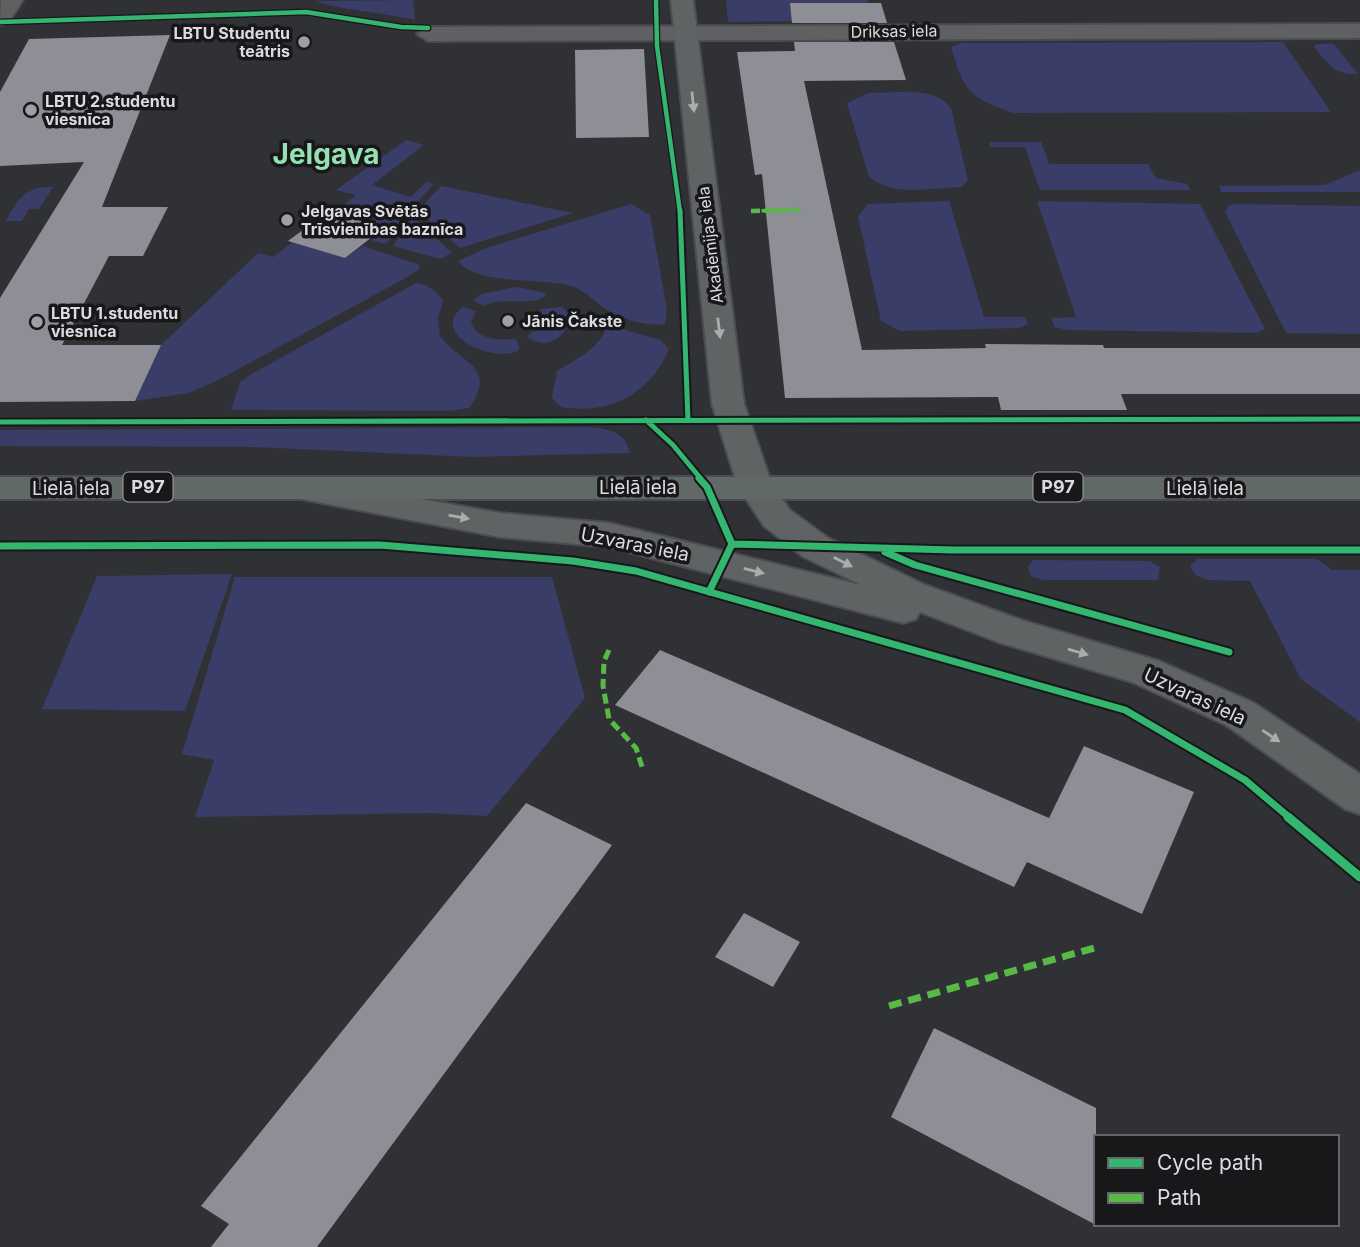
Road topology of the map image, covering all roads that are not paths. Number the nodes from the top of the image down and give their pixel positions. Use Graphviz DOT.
graph roads {
  1 [pos="12,0"];
  2 [pos="682,0"];
  3 [pos="0,18"];
  4 [pos="1360,31"];
  5 [pos="428,34"];
  6 [pos="686,34"];
  7 [pos="295,487"];
  8 [pos="755,487"];
  9 [pos="0,488"];
  10 [pos="1360,488"];
  11 [pos="1012,632"];
  12 [pos="1360,797"];
  1 -- 3 [label="street"];
  2 -- 6 [label="main road, Akadēmijas iela"];
  4 -- 6 [label="street, Driksas iela"];
  5 -- 6 [label="street, Driksas iela"];
  6 -- 8 [label="main road, Akadēmijas iela, one-way"];
  7 -- 8 [label="main road, Lielā iela / P97"];
  7 -- 9 [label="main road, Lielā iela / P97"];
  7 -- 11 [label="main road, Uzvaras iela, one-way"];
  8 -- 10 [label="main road, Lielā iela / P97"];
  8 -- 11 [label="main road, Uzvaras iela, one-way"];
  11 -- 12 [label="main road, Uzvaras iela, one-way"];
}
